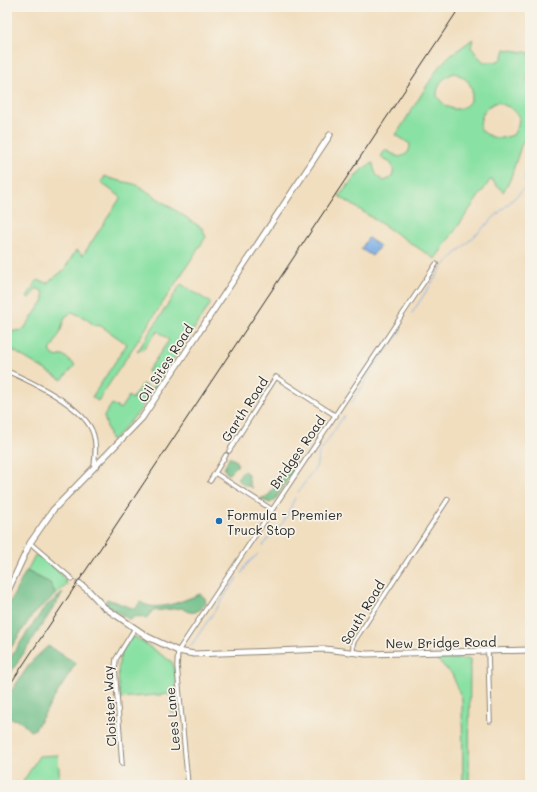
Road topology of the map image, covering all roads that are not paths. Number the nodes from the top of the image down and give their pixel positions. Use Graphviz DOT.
graph roads {
  1 [pos="330,135"];
  2 [pos="436,264"];
  3 [pos="7,371"];
  4 [pos="336,416"];
  5 [pos="229,451"];
  6 [pos="226,455"];
  7 [pos="94,468"];
  8 [pos="215,473"];
  9 [pos="210,481"];
  10 [pos="448,499"];
  11 [pos="271,509"];
  12 [pos="30,543"];
  13 [pos="72,579"];
  14 [pos="79,583"];
  15 [pos="7,593"];
  16 [pos="135,628"];
  17 [pos="530,650"];
  18 [pos="178,651"];
  19 [pos="488,652"];
  20 [pos="353,653"];
  21 [pos="490,721"];
  22 [pos="122,764"];
  23 [pos="188,785"];
  1 -- 7 [label="street, Oil Sites Road"];
  2 -- 4 [label="street, Bridges Road"];
  3 -- 7 [label="street"];
  4 -- 5 [label="street, Garth Road"];
  4 -- 11 [label="street, Bridges Road"];
  6 -- 8 [label="street, Garth Road"];
  7 -- 12 [label="street, Oil Sites Road"];
  8 -- 9 [label="street, Garth Road"];
  8 -- 11 [label="street"];
  10 -- 20 [label="street, South Road"];
  11 -- 18 [label="street, Bridges Road"];
  12 -- 13 [label="street"];
  12 -- 15 [label="street, Oil Sites Road"];
  14 -- 16 [label="street"];
  16 -- 18 [label="street"];
  16 -- 22 [label="street, Cloister Way"];
  17 -- 19 [label="street, New Bridge Road"];
  18 -- 20 [label="street, South Road"];
  18 -- 23 [label="street, Lees Lane"];
  19 -- 20 [label="street, New Bridge Road"];
  19 -- 21 [label="street"];
}
